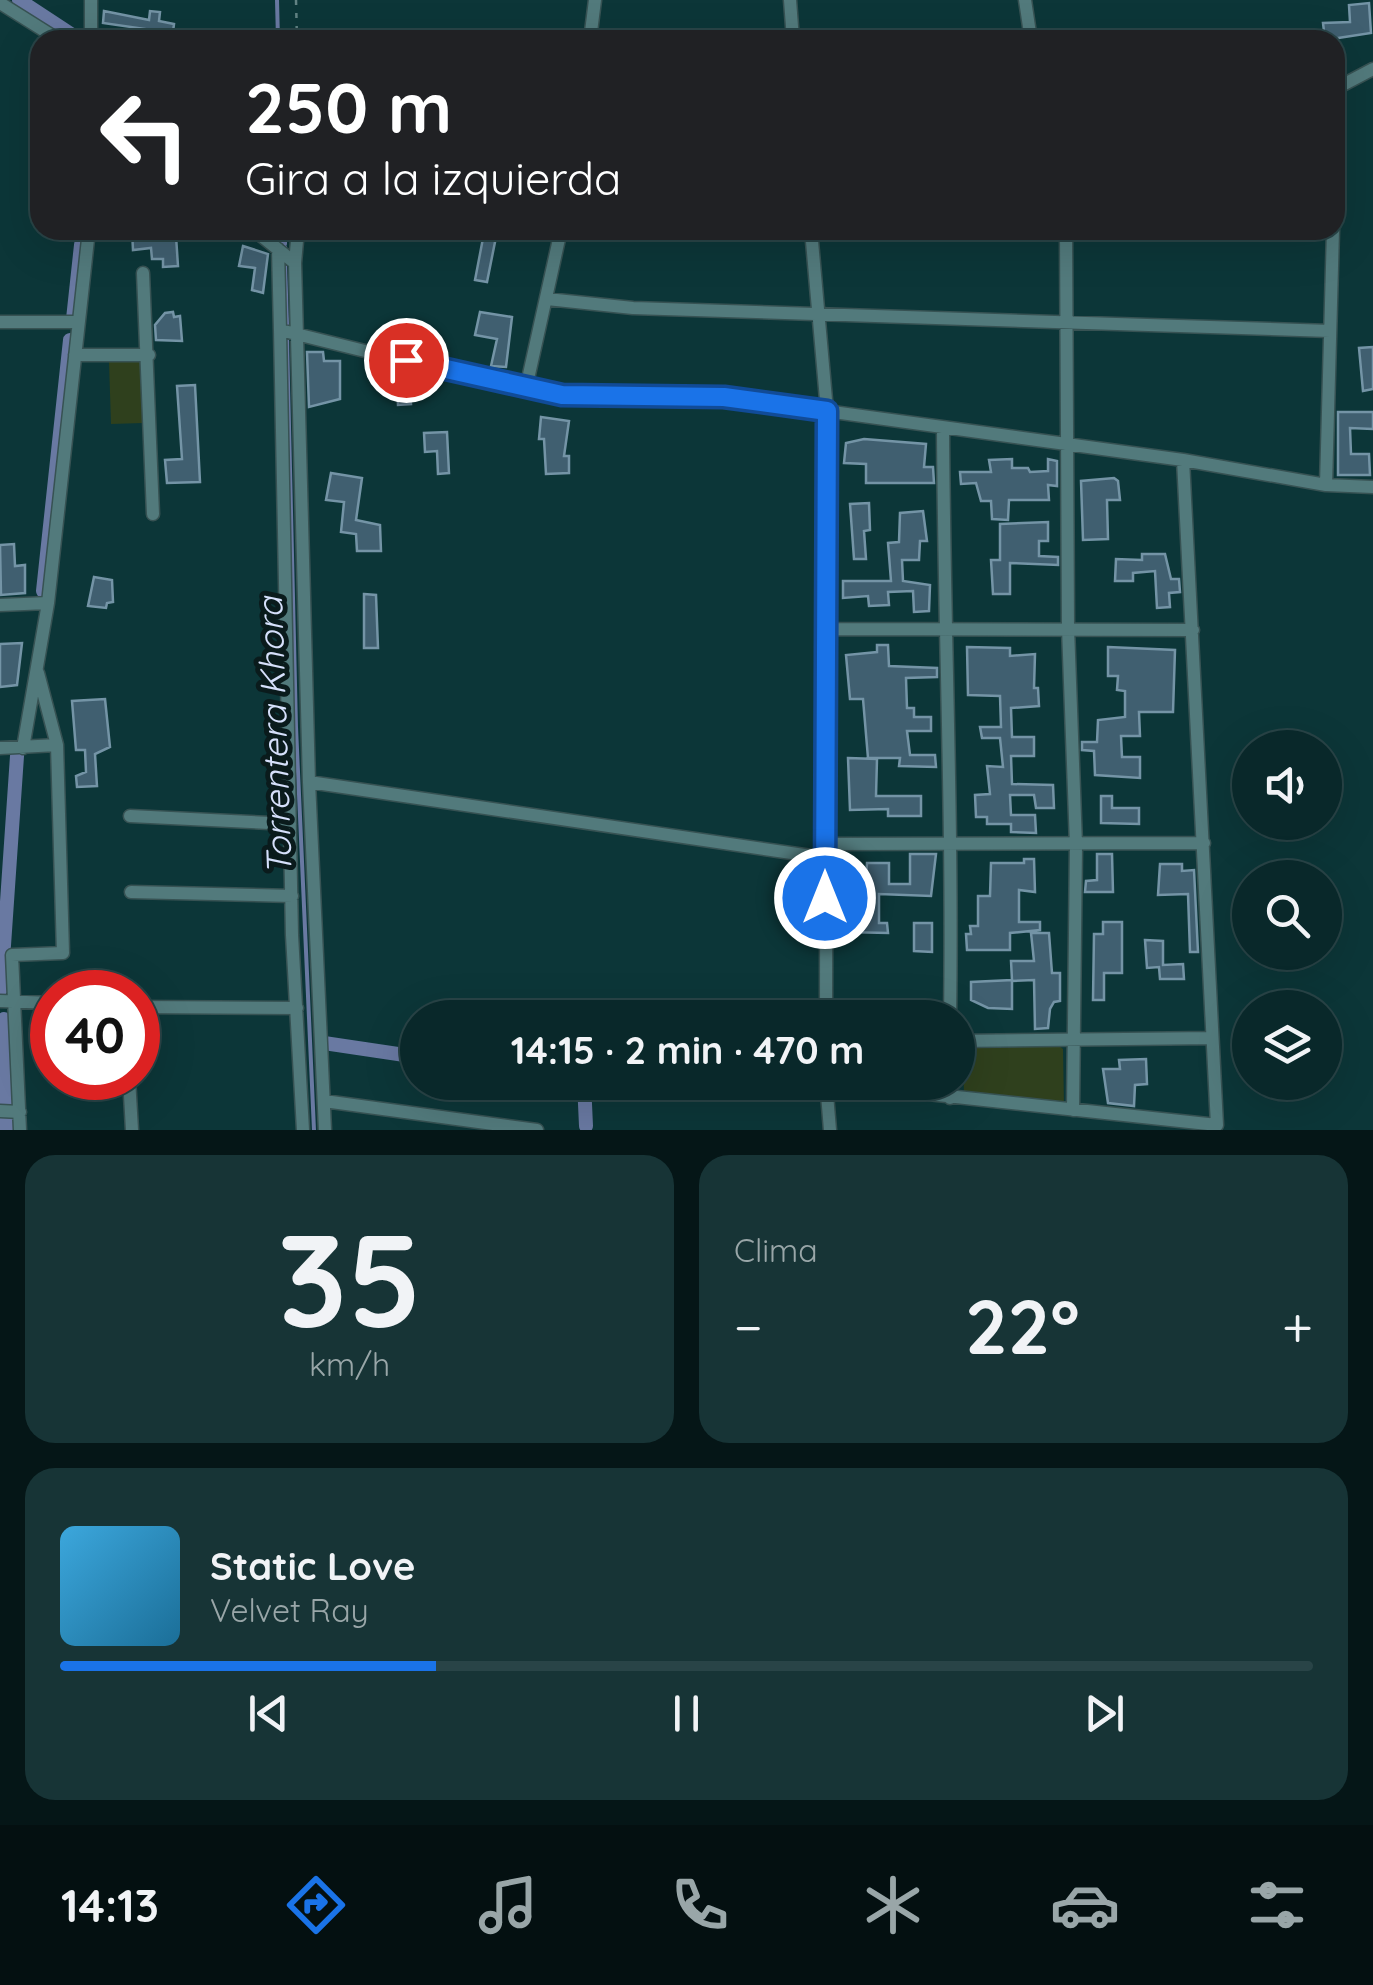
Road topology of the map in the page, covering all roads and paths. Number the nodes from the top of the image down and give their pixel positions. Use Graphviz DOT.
graph roads {
  1 [pos="92,0"];
  2 [pos="296,0"];
  3 [pos="595,0"];
  4 [pos="790,0"];
  5 [pos="1026,0"];
  6 [pos="0,3"];
  7 [pos="43,30"];
  8 [pos="91,30"];
  9 [pos="297,30"];
  10 [pos="591,30"];
  11 [pos="792,30"];
  12 [pos="1029,30"];
  13 [pos="1373,69"];
  14 [pos="1345,84"];
  15 [pos="88,240"];
  16 [pos="267,240"];
  17 [pos="297,240"];
  18 [pos="559,240"];
  19 [pos="813,240"];
  20 [pos="1066,240"];
  21 [pos="1333,240"];
  22 [pos="278,249"];
  23 [pos="295,262"];
  24 [pos="142,273"];
  25 [pos="547,298"];
  26 [pos="821,313"];
  27 [pos="0,322"];
  28 [pos="78,322"];
  29 [pos="1067,322"];
  30 [pos="280,330"];
  31 [pos="1330,331"];
  32 [pos="297,332"];
  33 [pos="149,355"];
  34 [pos="75,356"];
  35 [pos="526,388"];
  36 [pos="827,411"];
  37 [pos="943,429"];
  38 [pos="1070,445"];
  39 [pos="1183,460"];
  40 [pos="1326,485"];
  41 [pos="1373,487"];
  42 [pos="153,514"];
  43 [pos="48,602"];
  44 [pos="0,605"];
  45 [pos="1068,628"];
  46 [pos="823,629"];
  47 [pos="944,629"];
  48 [pos="1193,630"];
  49 [pos="36,666"];
  50 [pos="57,745"];
  51 [pos="0,748"];
  52 [pos="23,748"];
  53 [pos="308,782"];
  54 [pos="130,816"];
  55 [pos="290,824"];
  56 [pos="953,844"];
  57 [pos="1076,844"];
  58 [pos="1204,844"];
  59 [pos="825,851"];
  60 [pos="131,892"];
  61 [pos="292,896"];
  62 [pos="826,1000"];
  63 [pos="950,1000"];
  64 [pos="0,1001"];
  65 [pos="15,1002"];
  66 [pos="30,1003"];
  67 [pos="160,1007"];
  68 [pos="296,1008"];
  69 [pos="1212,1038"];
  70 [pos="1072,1041"];
  71 [pos="975,1042"];
  72 [pos="130,1100"];
  73 [pos="324,1100"];
  74 [pos="827,1100"];
  75 [pos="970,1100"];
  76 [pos="1073,1110"];
  77 [pos="0,1111"];
  78 [pos="20,1112"];
  79 [pos="20,1130"];
  80 [pos="132,1130"];
  81 [pos="303,1130"];
  82 [pos="324,1130"];
  83 [pos="538,1130"];
  84 [pos="830,1130"];
  1 -- 8 [label="street"];
  2 -- 9 [label="path"];
  3 -- 10 [label="street"];
  4 -- 11 [label="street"];
  5 -- 12 [label="street"];
  6 -- 7 [label="street"];
  13 -- 14 [label="street"];
  15 -- 28 [label="street"];
  16 -- 22 [label="street"];
  17 -- 23 [label="street"];
  18 -- 25 [label="street"];
  19 -- 26 [label="street"];
  20 -- 29 [label="street"];
  21 -- 31 [label="street"];
  22 -- 23 [label="street"];
  22 -- 30 [label="street"];
  23 -- 32 [label="street"];
  24 -- 33 [label="street"];
  25 -- 26 [label="street"];
  25 -- 35 [label="street"];
  26 -- 29 [label="street"];
  26 -- 36 [label="street"];
  27 -- 28 [label="street"];
  28 -- 34 [label="street"];
  29 -- 31 [label="street"];
  29 -- 38 [label="street"];
  30 -- 32 [label="street"];
  30 -- 55 [label="street"];
  31 -- 40 [label="street"];
  32 -- 35 [label="street"];
  32 -- 53 [label="street"];
  33 -- 34 [label="street"];
  33 -- 42 [label="street"];
  34 -- 43 [label="street"];
  35 -- 36 [label="street"];
  36 -- 37 [label="street"];
  36 -- 46 [label="street"];
  37 -- 38 [label="street"];
  37 -- 47 [label="street"];
  38 -- 39 [label="street"];
  38 -- 45 [label="street"];
  39 -- 40 [label="street"];
  39 -- 48 [label="street"];
  40 -- 41 [label="street"];
  43 -- 44 [label="street"];
  43 -- 49 [label="street"];
  45 -- 47 [label="street"];
  45 -- 48 [label="street"];
  45 -- 57 [label="street"];
  46 -- 47 [label="street"];
  46 -- 59 [label="street"];
  47 -- 56 [label="street"];
  48 -- 58 [label="street"];
  49 -- 50 [label="street"];
  49 -- 52 [label="street"];
  50 -- 52 [label="street"];
  50 -- 65 [label="street"];
  51 -- 52 [label="street"];
  53 -- 59 [label="street"];
  53 -- 73 [label="street"];
  54 -- 55 [label="street"];
  55 -- 61 [label="street"];
  56 -- 57 [label="street"];
  56 -- 59 [label="street"];
  56 -- 63 [label="street"];
  57 -- 58 [label="street"];
  57 -- 70 [label="street"];
  58 -- 69 [label="street"];
  59 -- 62 [label="street"];
  60 -- 61 [label="street"];
  61 -- 68 [label="street"];
  64 -- 65 [label="street"];
  65 -- 66 [label="street"];
  65 -- 78 [label="street"];
  67 -- 68 [label="street"];
  68 -- 81 [label="street"];
  69 -- 70 [label="street"];
  69 -- 76 [label="street"];
  70 -- 71 [label="street"];
  70 -- 76 [label="street"];
  72 -- 80 [label="street"];
  73 -- 82 [label="street"];
  73 -- 83 [label="street"];
  74 -- 84 [label="street"];
  75 -- 76 [label="street"];
  77 -- 78 [label="street"];
  78 -- 79 [label="street"];
}
